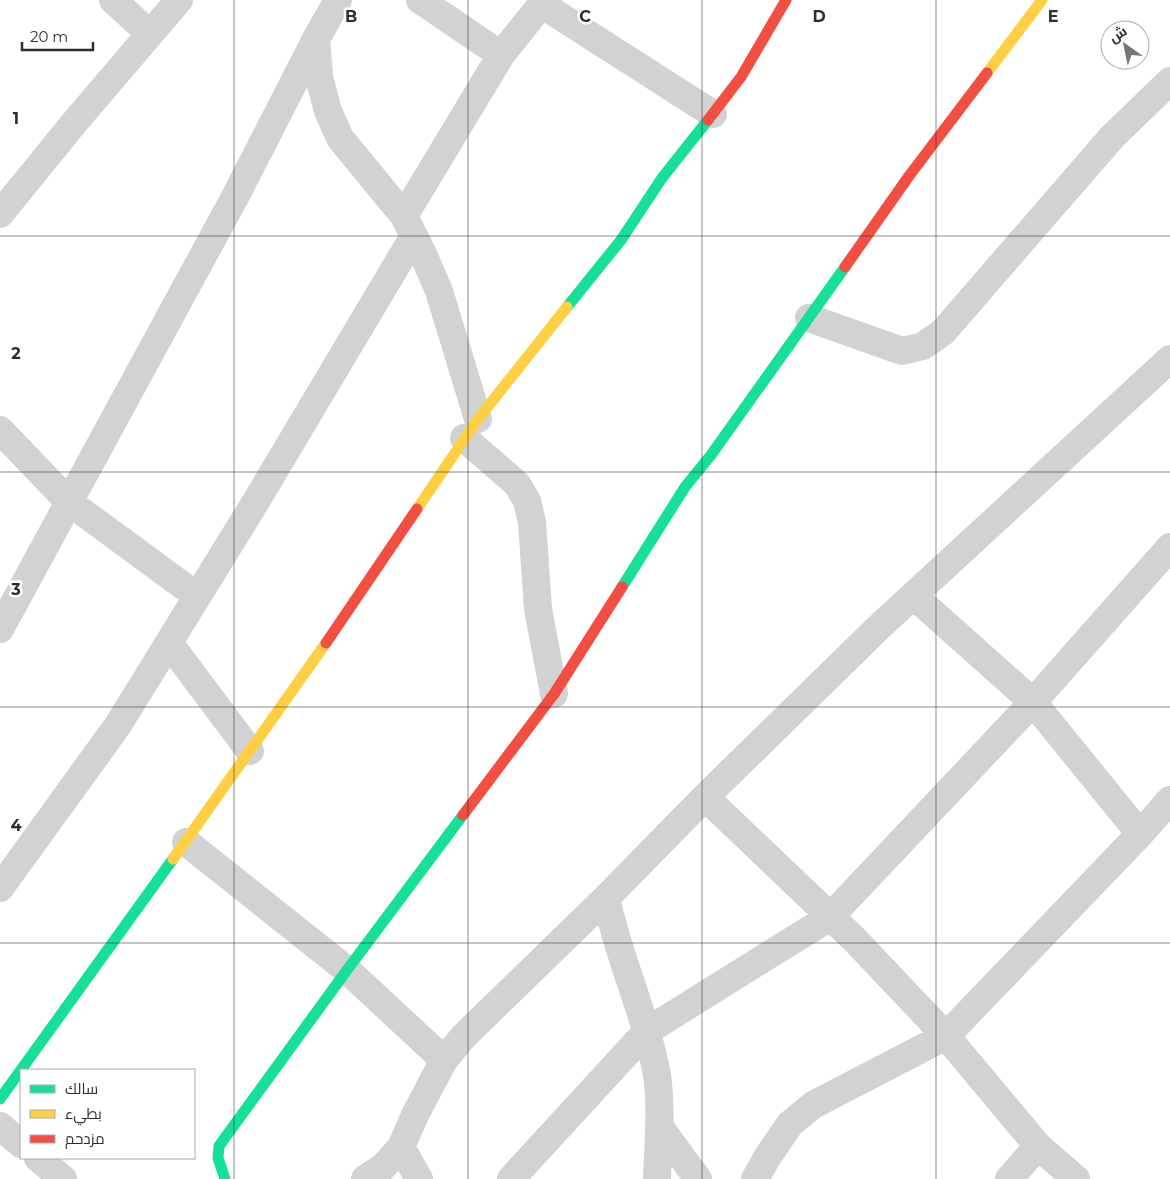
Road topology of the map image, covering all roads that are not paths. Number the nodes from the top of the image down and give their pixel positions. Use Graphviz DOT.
graph roads {
  1 [pos="113,0"];
  2 [pos="180,0"];
  3 [pos="338,0"];
  4 [pos="420,0"];
  5 [pos="786,0"];
  6 [pos="1042,0"];
  7 [pos="543,2"];
  8 [pos="150,34"];
  9 [pos="316,39"];
  10 [pos="501,55"];
  11 [pos="1170,81"];
  12 [pos="713,114"];
  13 [pos="0,214"];
  14 [pos="409,226"];
  15 [pos="809,318"];
  16 [pos="1170,360"];
  17 [pos="471,429"];
  18 [pos="0,430"];
  19 [pos="69,502"];
  20 [pos="1170,547"];
  21 [pos="197,596"];
  22 [pos="914,596"];
  23 [pos="0,629"];
  24 [pos="168,643"];
  25 [pos="554,694"];
  26 [pos="1034,702"];
  27 [pos="250,751"];
  28 [pos="705,797"];
  29 [pos="1170,800"];
  30 [pos="1140,834"];
  31 [pos="186,842"];
  32 [pos="0,888"];
  33 [pos="606,898"];
  34 [pos="830,917"];
  35 [pos="347,970"];
  36 [pos="647,1031"];
  37 [pos="946,1036"];
  38 [pos="444,1060"];
  39 [pos="22,1069"];
  40 [pos="20,1072"];
  41 [pos="0,1099"];
  42 [pos="0,1126"];
  43 [pos="659,1126"];
  44 [pos="20,1143"];
  45 [pos="1038,1146"];
  46 [pos="401,1147"];
  47 [pos="39,1159"];
  48 [pos="63,1179"];
  49 [pos="225,1179"];
  50 [pos="365,1179"];
  51 [pos="419,1179"];
  52 [pos="511,1179"];
  53 [pos="656,1179"];
  54 [pos="698,1179"];
  55 [pos="755,1179"];
  56 [pos="1009,1179"];
  57 [pos="1076,1179"];
  1 -- 8 [label="street"];
  2 -- 8 [label="street"];
  3 -- 9 [label="street"];
  4 -- 10 [label="street"];
  5 -- 12 [label="street"];
  6 -- 15 [label="street"];
  7 -- 10 [label="street"];
  7 -- 12 [label="street"];
  8 -- 13 [label="street"];
  9 -- 14 [label="street"];
  9 -- 19 [label="street"];
  10 -- 14 [label="street"];
  11 -- 15 [label="street"];
  12 -- 17 [label="street"];
  14 -- 17 [label="street"];
  14 -- 21 [label="street"];
  15 -- 25 [label="street"];
  16 -- 22 [label="street"];
  17 -- 25 [label="street"];
  17 -- 27 [label="street"];
  18 -- 19 [label="street"];
  19 -- 21 [label="street"];
  19 -- 23 [label="street"];
  20 -- 26 [label="street"];
  21 -- 24 [label="street"];
  22 -- 26 [label="street"];
  22 -- 28 [label="street"];
  24 -- 27 [label="street"];
  24 -- 32 [label="street"];
  25 -- 35 [label="street"];
  26 -- 30 [label="street"];
  26 -- 34 [label="street"];
  27 -- 31 [label="street"];
  28 -- 33 [label="street"];
  28 -- 34 [label="street"];
  29 -- 30 [label="street"];
  30 -- 37 [label="street"];
  31 -- 35 [label="street"];
  31 -- 39 [label="street"];
  33 -- 36 [label="street"];
  33 -- 38 [label="street"];
  34 -- 36 [label="street"];
  34 -- 37 [label="street"];
  35 -- 38 [label="street"];
  35 -- 49 [label="street"];
  36 -- 43 [label="street"];
  36 -- 52 [label="street"];
  37 -- 45 [label="street"];
  37 -- 55 [label="street"];
  38 -- 46 [label="street"];
  40 -- 41 [label="street"];
  42 -- 44 [label="street"];
  43 -- 53 [label="street"];
  43 -- 54 [label="street"];
  45 -- 56 [label="street"];
  45 -- 57 [label="street"];
  46 -- 50 [label="street"];
  46 -- 51 [label="street"];
  47 -- 48 [label="street"];
}
